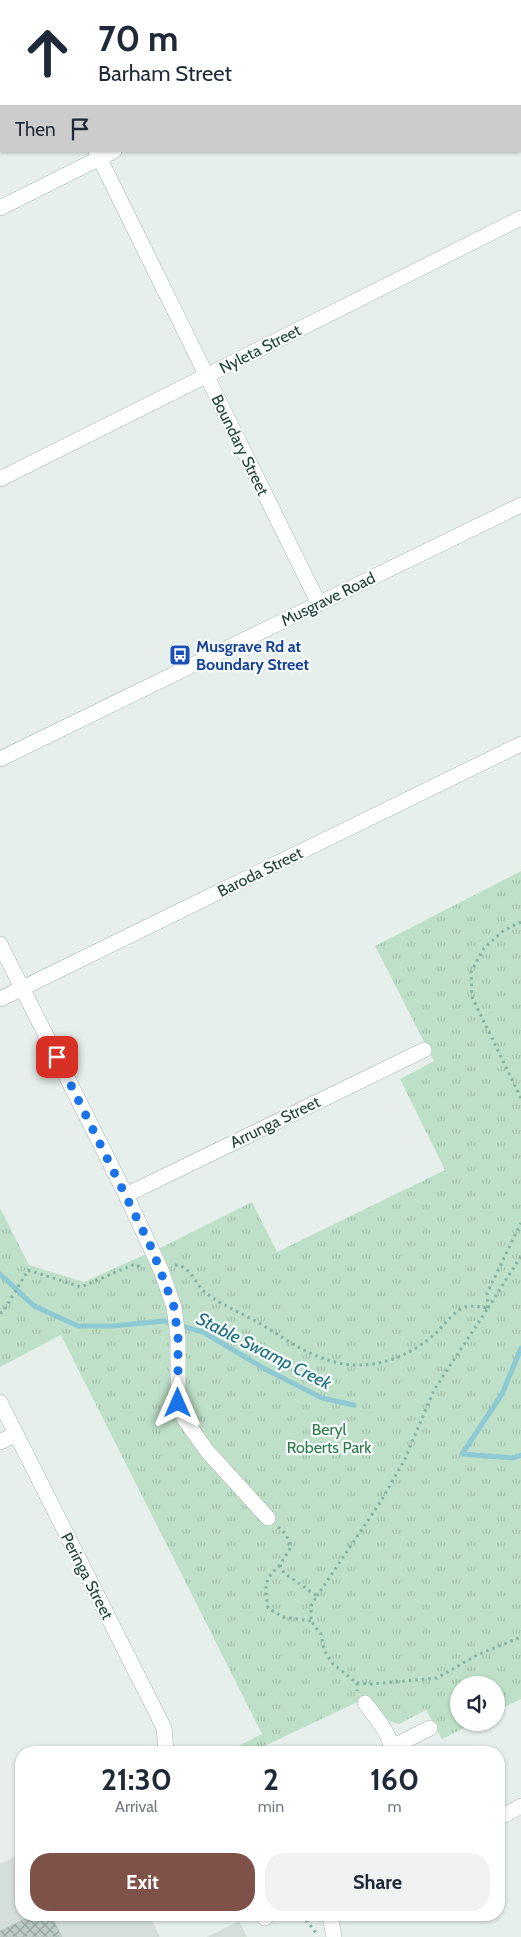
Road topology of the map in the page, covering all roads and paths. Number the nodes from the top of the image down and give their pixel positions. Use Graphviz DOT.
graph roads {
  1 [pos="110,152"];
  2 [pos="97,155"];
  3 [pos="0,208"];
  4 [pos="521,218"];
  5 [pos="206,376"];
  6 [pos="0,479"];
  7 [pos="521,505"];
  8 [pos="319,604"];
  9 [pos="521,744"];
  10 [pos="0,759"];
  11 [pos="521,922"];
  12 [pos="0,944"];
  13 [pos="23,988"];
  14 [pos="0,999"];
  15 [pos="424,1050"];
  16 [pos="521,1098"];
  17 [pos="126,1195"];
  18 [pos="521,1223"];
  19 [pos="521,1256"];
  20 [pos="161,1270"];
  21 [pos="488,1308"];
  22 [pos="2,1312"];
  23 [pos="0,1402"];
  24 [pos="16,1434"];
  25 [pos="0,1442"];
  26 [pos="268,1518"];
  27 [pos="280,1565"];
  28 [pos="317,1596"];
  29 [pos="311,1621"];
  30 [pos="521,1637"];
  31 [pos="357,1683"];
  32 [pos="365,1703"];
  33 [pos="430,1728"];
  34 [pos="166,1746"];
  35 [pos="389,1746"];
  36 [pos="398,1746"];
  37 [pos="521,1806"];
  38 [pos="505,1815"];
  39 [pos="308,1921"];
  40 [pos="331,1921"];
  41 [pos="319,1937"];
  42 [pos="334,1937"];
  1 -- 2 [label="street"];
  2 -- 3 [label="street"];
  2 -- 5 [label="street, Boundary Street"];
  4 -- 5 [label="street, Nyleta Street"];
  5 -- 6 [label="street, Nyleta Street"];
  5 -- 8 [label="street, Boundary Street"];
  7 -- 8 [label="street, Musgrave Road"];
  8 -- 10 [label="street, Musgrave Road"];
  9 -- 13 [label="street, Baroda Street"];
  11 -- 16 [label="path"];
  12 -- 13 [label="street"];
  13 -- 14 [label="street, Baroda Street"];
  13 -- 17 [label="street"];
  15 -- 17 [label="street, Arrunga Street"];
  17 -- 20 [label="street"];
  18 -- 21 [label="path"];
  19 -- 21 [label="path"];
  20 -- 21 [label="path"];
  20 -- 22 [label="path"];
  20 -- 26 [label="street"];
  21 -- 28 [label="path"];
  23 -- 24 [label="street, Peringa Street"];
  24 -- 25 [label="street"];
  24 -- 34 [label="street, Peringa Street"];
  26 -- 27 [label="path"];
  27 -- 28 [label="path"];
  27 -- 29 [label="path"];
  28 -- 29 [label="path"];
  29 -- 31 [label="path"];
  30 -- 31 [label="path"];
  31 -- 32 [label="path"];
  32 -- 35 [label="street"];
  33 -- 36 [label="street"];
  37 -- 38 [label="street"];
  39 -- 41 [label="path"];
  40 -- 42 [label="street"];
}
